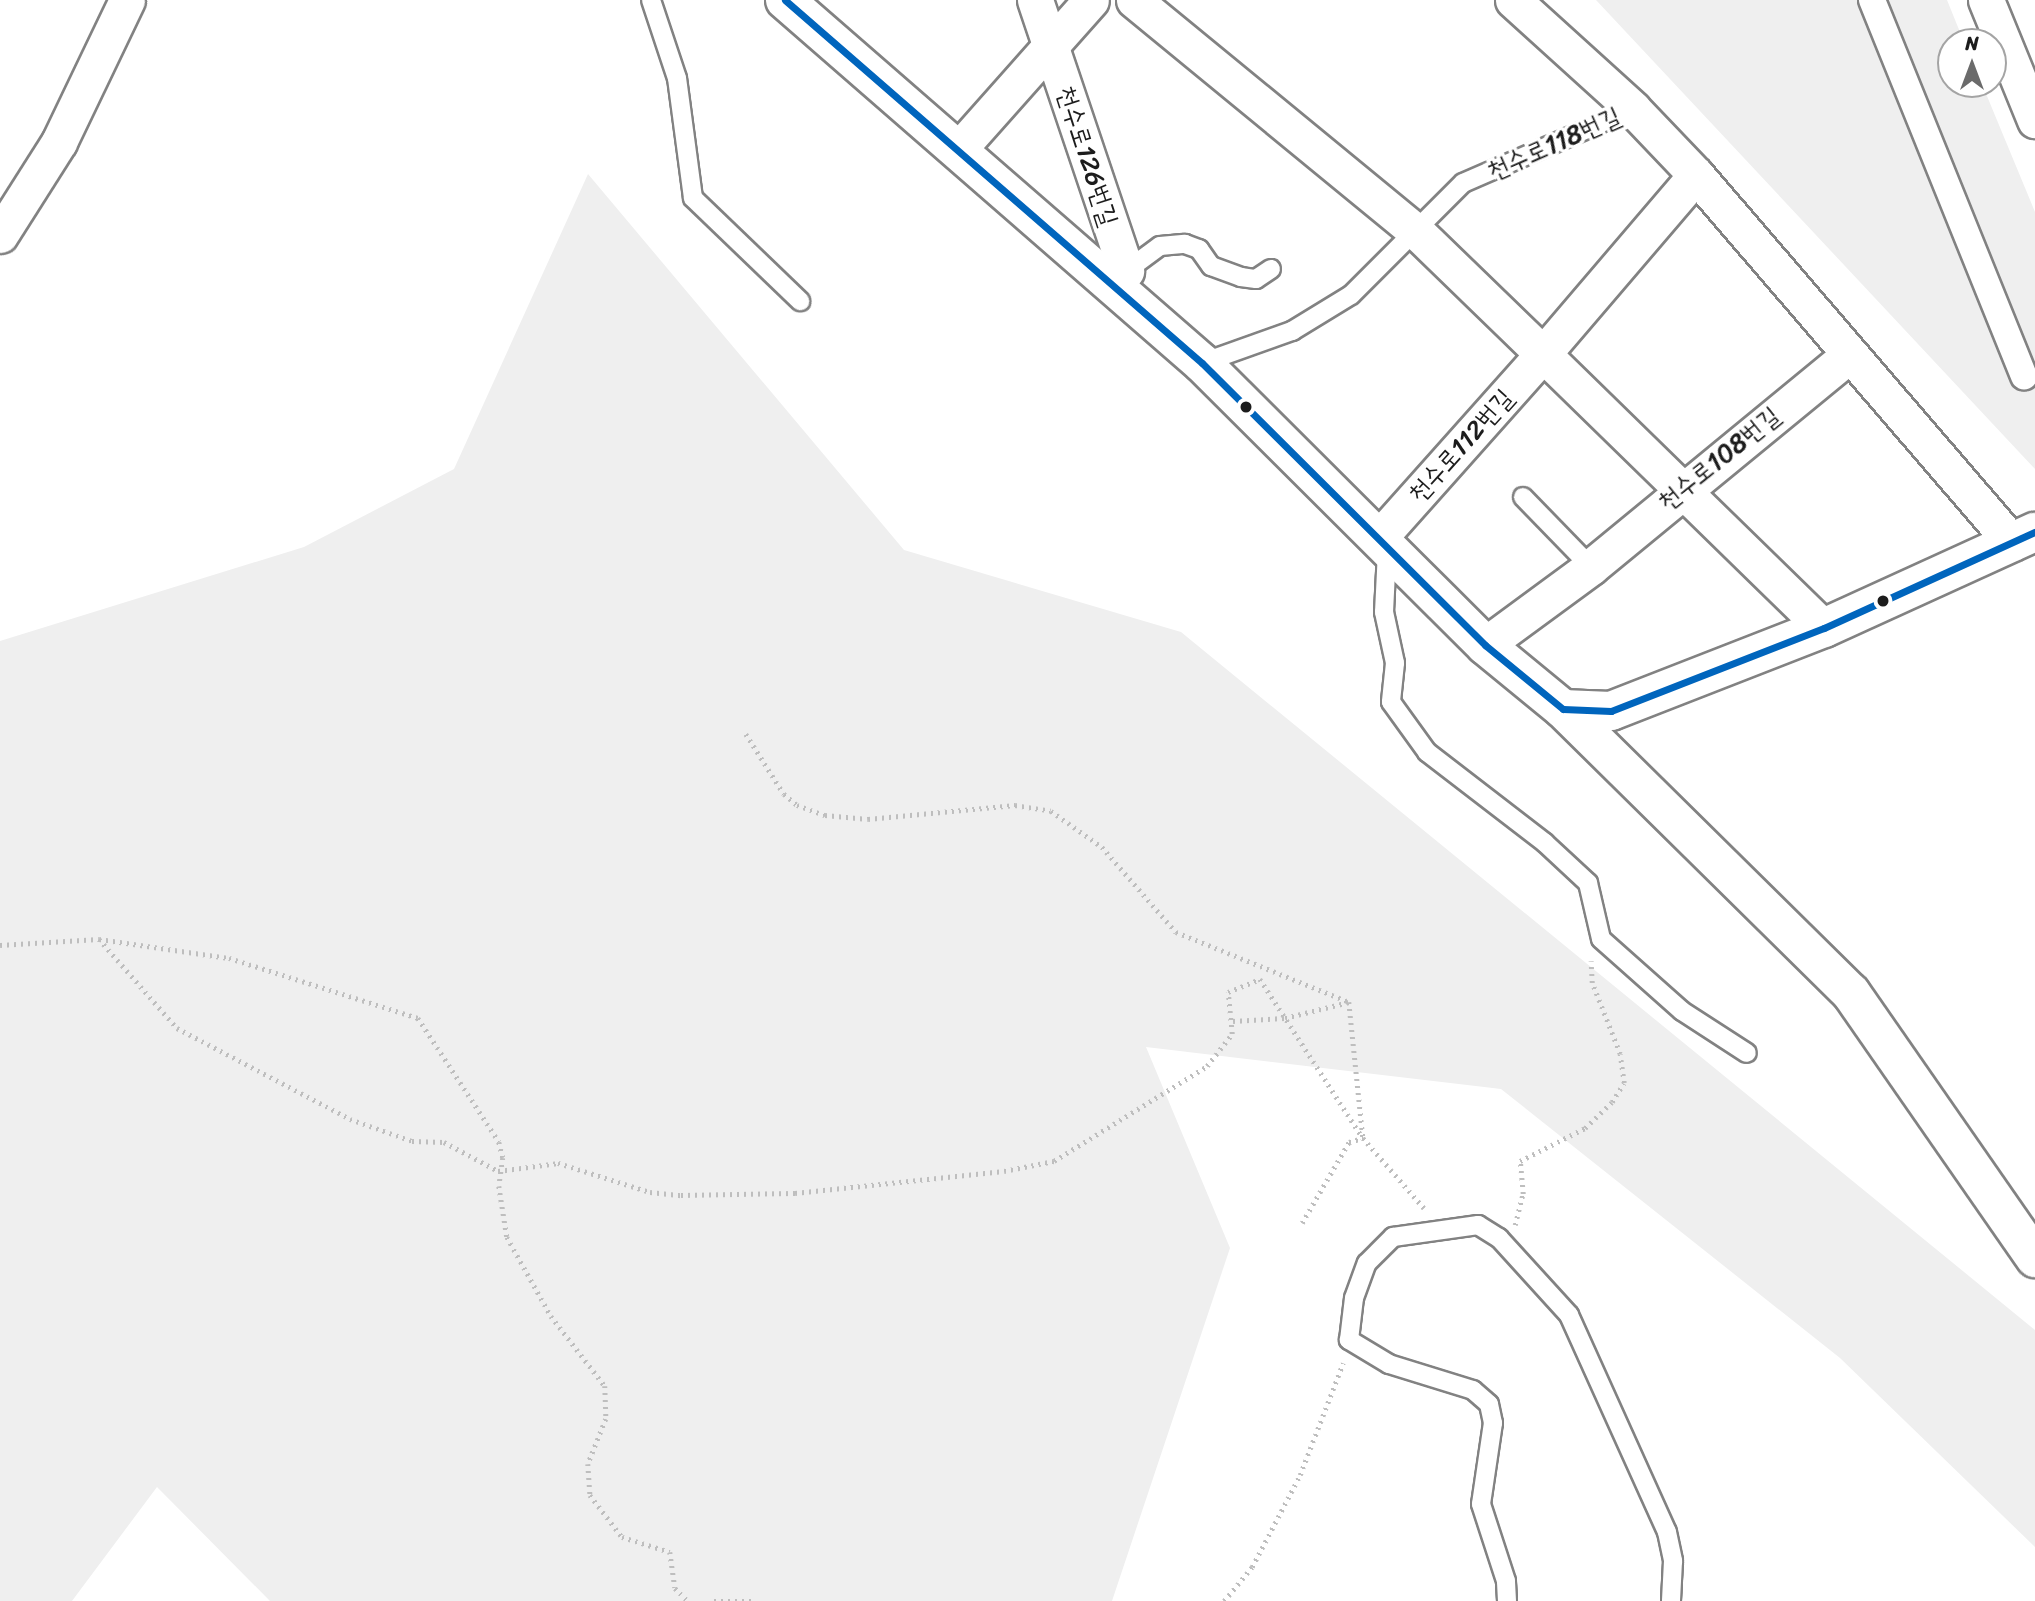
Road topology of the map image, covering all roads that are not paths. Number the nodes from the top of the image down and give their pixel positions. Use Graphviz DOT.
graph roads {
  1 [pos="127,0"];
  2 [pos="651,0"];
  3 [pos="785,0"];
  4 [pos="1035,0"];
  5 [pos="1091,0"];
  6 [pos="1134,0"];
  7 [pos="1513,0"];
  8 [pos="1872,0"];
  9 [pos="1986,0"];
  10 [pos="1051,40"];
  11 [pos="1633,109"];
  12 [pos="2035,120"];
  13 [pos="958,150"];
  14 [pos="1696,175"];
  15 [pos="1418,233"];
  16 [pos="0,235"];
  17 [pos="1271,269"];
  18 [pos="1117,278"];
  19 [pos="800,301"];
  20 [pos="1543,354"];
  21 [pos="1850,354"];
  22 [pos="1202,363"];
  23 [pos="2024,376"];
  24 [pos="1682,488"];
  25 [pos="1523,497"];
  26 [pos="2024,538"];
  27 [pos="1383,543"];
  28 [pos="1591,567"];
  29 [pos="1824,628"];
  30 [pos="1485,645"];
  31 [pos="1563,709"];
  32 [pos="1747,1053"];
  33 [pos="2035,1258"];
  34 [pos="1507,1601"];
  35 [pos="1671,1601"];
  1 -- 16 [label="street"];
  2 -- 19 [label="lane"];
  3 -- 13 [label="street"];
  4 -- 10 [label="street"];
  5 -- 10 [label="street, 천수로126번길"];
  6 -- 15 [label="street"];
  7 -- 11 [label="street, 천수로118번길"];
  8 -- 23 [label="street"];
  9 -- 12 [label="street"];
  10 -- 13 [label="street, 천수로126번길"];
  10 -- 18 [label="street, 천수로126번길"];
  11 -- 14 [label="street"];
  11 -- 15 [label="lane, 천수로118번길"];
  13 -- 18 [label="street"];
  14 -- 20 [label="street, 천수로112번길"];
  14 -- 21 [label="street"];
  15 -- 20 [label="street"];
  15 -- 22 [label="lane, 천수로118번길"];
  17 -- 18 [label="lane"];
  18 -- 22 [label="street"];
  20 -- 24 [label="street"];
  20 -- 27 [label="street, 천수로112번길"];
  21 -- 24 [label="street, 천수로108번길"];
  21 -- 26 [label="street"];
  22 -- 27 [label="street"];
  24 -- 28 [label="street, 천수로108번길"];
  24 -- 29 [label="street"];
  25 -- 28 [label="lane"];
  26 -- 29 [label="street"];
  27 -- 30 [label="street"];
  27 -- 32 [label="lane"];
  28 -- 30 [label="street, 천수로108번길"];
  29 -- 31 [label="street"];
  30 -- 31 [label="street"];
  31 -- 33 [label="street"];
  34 -- 35 [label="lane"];
}
